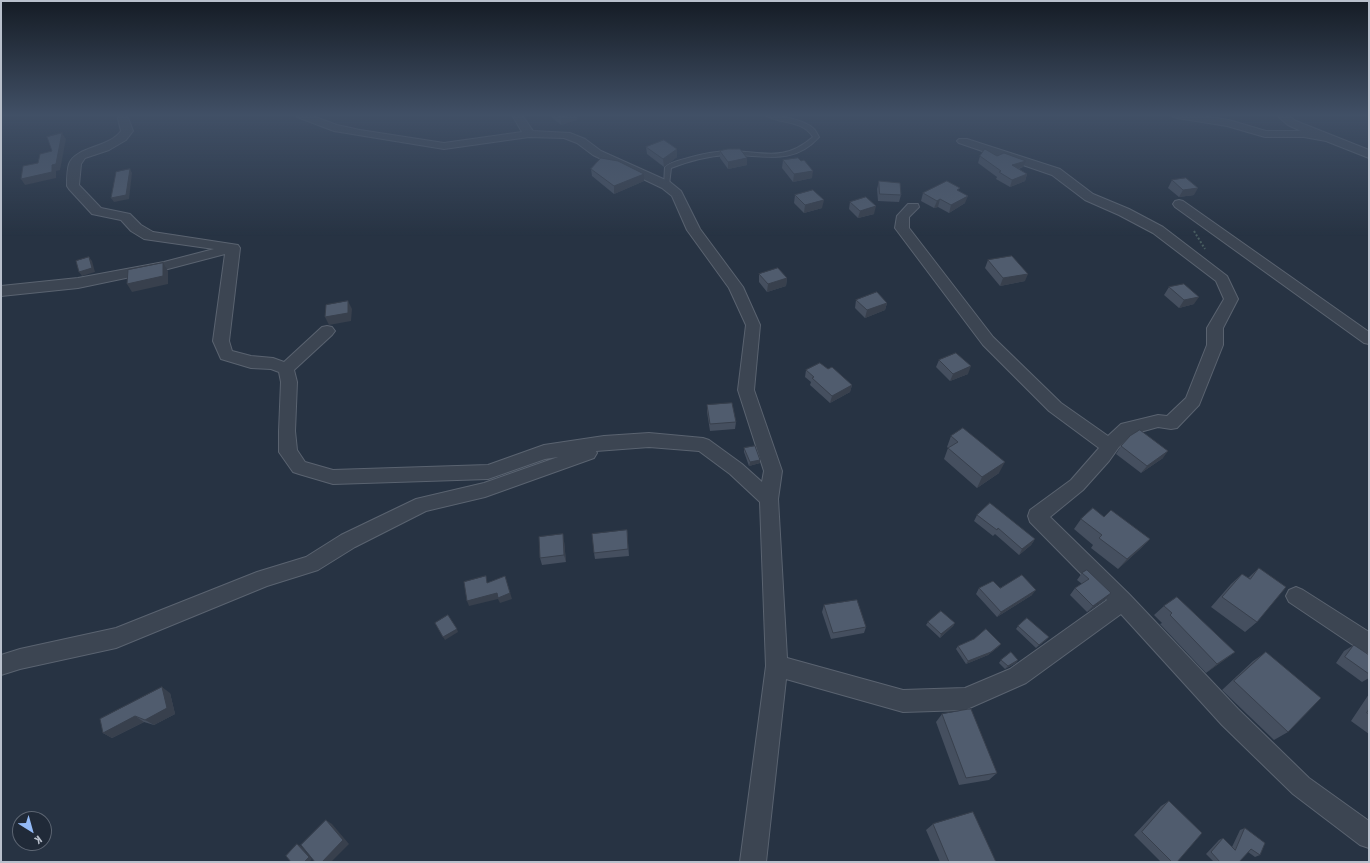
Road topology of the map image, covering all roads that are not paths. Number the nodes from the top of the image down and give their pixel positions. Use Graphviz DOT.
graph roads {
  1 [pos="83,155"];
  2 [pos="603,155"];
  3 [pos="708,155"];
  4 [pos="758,155"];
  5 [pos="787,155"];
  6 [pos="1006,155"];
  7 [pos="666,185"];
  8 [pos="1179,204"];
  9 [pos="913,207"];
  10 [pos="232,248"];
  11 [pos="1,291"];
  12 [pos="327,331"];
  13 [pos="1369,339"];
  14 [pos="286,369"];
  15 [pos="604,443"];
  16 [pos="1110,447"];
  17 [pos="770,499"];
  18 [pos="1296,596"];
  19 [pos="1122,601"];
  20 [pos="1369,644"];
  21 [pos="1,665"];
  22 [pos="777,666"];
  23 [pos="1369,836"];
  24 [pos="753,862"];
  1 -- 10 [label="street"];
  2 -- 7 [label="street"];
  3 -- 7 [label="lane"];
  4 -- 5 [label="lane"];
  6 -- 16 [label="street"];
  7 -- 17 [label="street"];
  8 -- 13 [label="street"];
  9 -- 16 [label="street"];
  10 -- 11 [label="street"];
  10 -- 14 [label="street"];
  12 -- 14 [label="street"];
  14 -- 15 [label="street"];
  15 -- 17 [label="street"];
  15 -- 21 [label="street"];
  16 -- 19 [label="street"];
  17 -- 22 [label="street"];
  18 -- 20 [label="street"];
  19 -- 22 [label="street"];
  19 -- 23 [label="street"];
  22 -- 24 [label="street"];
}
